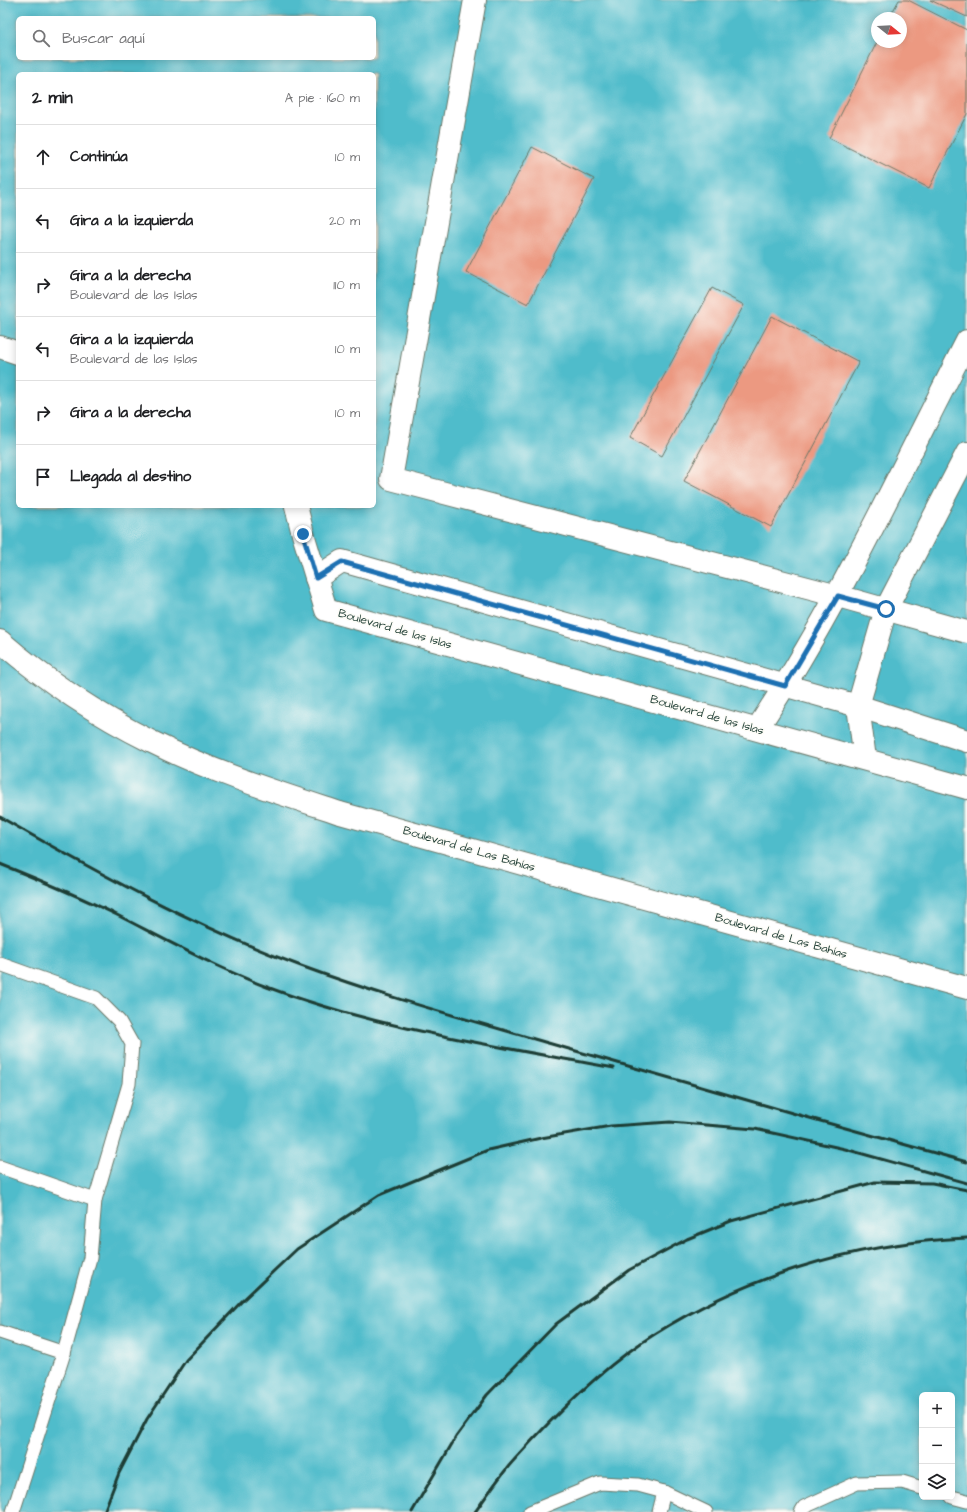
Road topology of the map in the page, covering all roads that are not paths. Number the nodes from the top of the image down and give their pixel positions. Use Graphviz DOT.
graph roads {
  1 [pos="475,0"];
  2 [pos="967,341"];
  3 [pos="0,347"];
  4 [pos="16,352"];
  5 [pos="967,453"];
  6 [pos="297,508"];
  7 [pos="316,578"];
  8 [pos="838,596"];
  9 [pos="886,609"];
  10 [pos="967,632"];
  11 [pos="0,641"];
  12 [pos="785,686"];
  13 [pos="858,706"];
  14 [pos="757,729"];
  15 [pos="967,741"];
  16 [pos="865,759"];
  17 [pos="967,788"];
  18 [pos="0,964"];
  19 [pos="967,988"];
  20 [pos="0,1167"];
  21 [pos="95,1200"];
  22 [pos="0,1332"];
  23 [pos="64,1353"];
  24 [pos="919,1487"];
  25 [pos="664,1492"];
  26 [pos="955,1498"];
  27 [pos="967,1501"];
  28 [pos="13,1512"];
  29 [pos="530,1512"];
  30 [pos="659,1512"];
  31 [pos="706,1512"];
  32 [pos="800,1512"];
  1 -- 8 [label="street"];
  2 -- 8 [label="street"];
  3 -- 4 [label="street"];
  5 -- 9 [label="street"];
  6 -- 7 [label="street"];
  7 -- 12 [label="street"];
  7 -- 14 [label="street, Boulevard de las Islas"];
  8 -- 9 [label="street"];
  8 -- 12 [label="street"];
  9 -- 10 [label="street"];
  9 -- 13 [label="street"];
  11 -- 19 [label="street, Boulevard de Las Bahías"];
  12 -- 13 [label="street"];
  12 -- 14 [label="street"];
  13 -- 15 [label="street"];
  13 -- 16 [label="street"];
  14 -- 16 [label="street, Boulevard de las Islas"];
  16 -- 17 [label="street, Boulevard de las Islas"];
  18 -- 21 [label="lane"];
  20 -- 21 [label="lane"];
  21 -- 23 [label="lane"];
  22 -- 23 [label="lane"];
  23 -- 28 [label="lane"];
  24 -- 32 [label="lane"];
  25 -- 29 [label="lane"];
  25 -- 30 [label="lane"];
  25 -- 31 [label="lane"];
  26 -- 27 [label="lane"];
}
